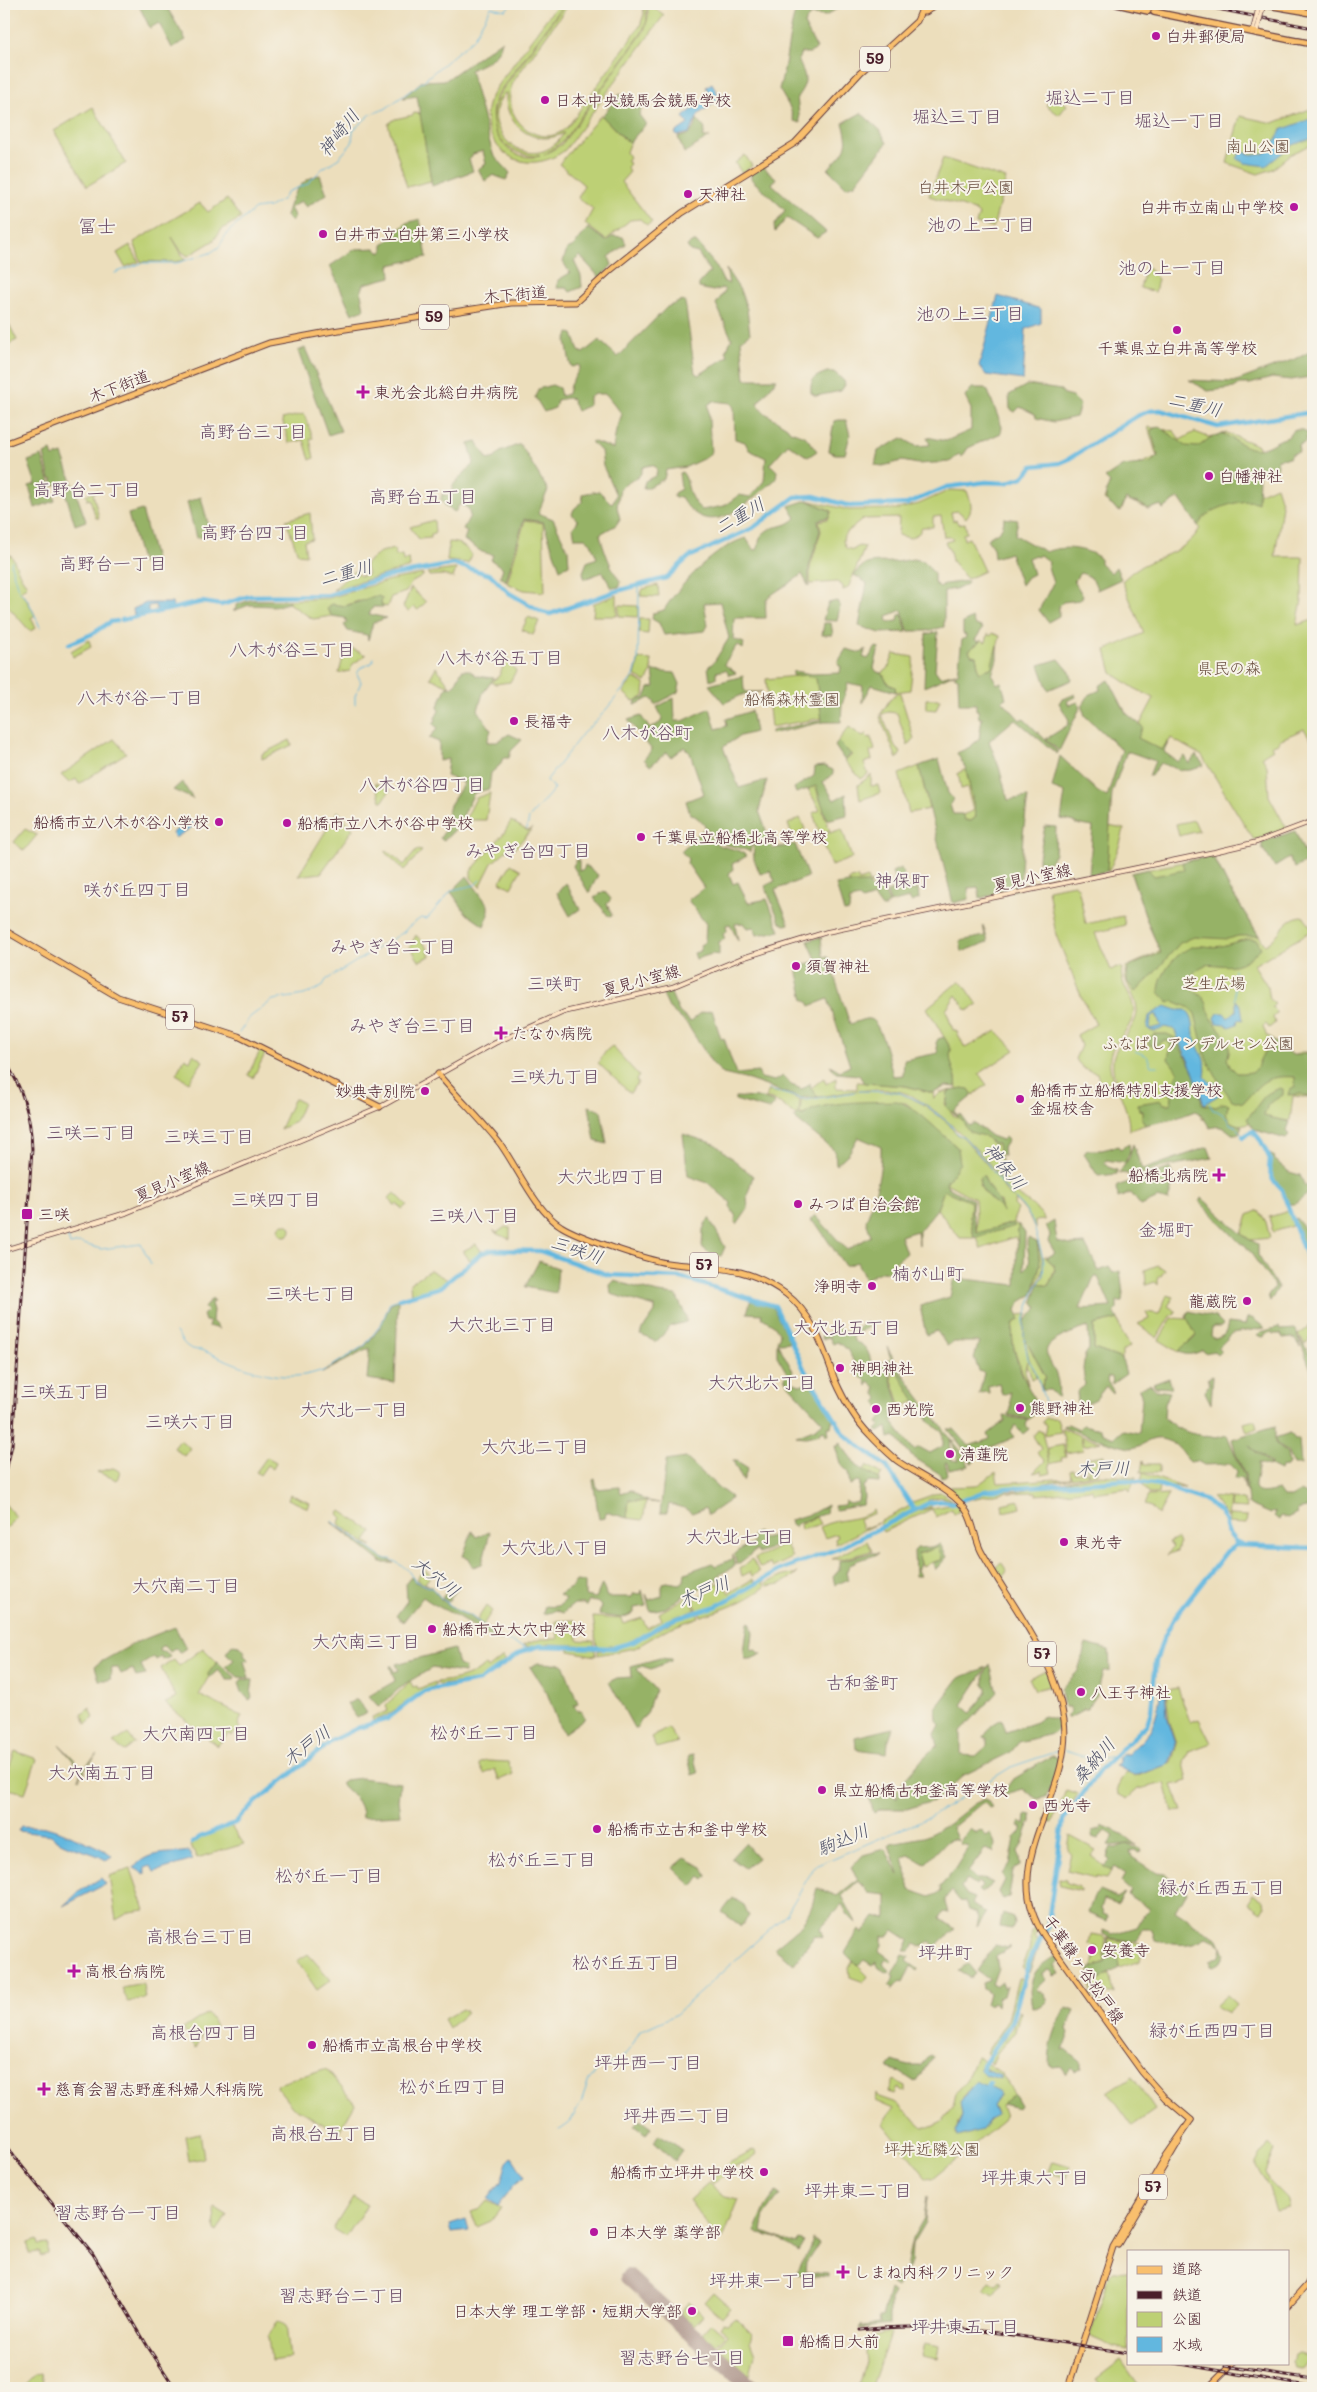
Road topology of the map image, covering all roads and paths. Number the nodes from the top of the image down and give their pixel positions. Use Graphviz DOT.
graph roads {
  1 [pos="923,4"];
  2 [pos="937,4"];
  3 [pos="1117,4"];
  4 [pos="1262,4"];
  5 [pos="921,12"];
  6 [pos="1313,13"];
  7 [pos="1255,33"];
  8 [pos="1313,44"];
  9 [pos="4,444"];
  10 [pos="1313,821"];
  11 [pos="4,930"];
  12 [pos="438,1074"];
  13 [pos="380,1107"];
  14 [pos="4,1250"];
  15 [pos="1313,2273"];
  16 [pos="1290,2304"];
  17 [pos="1232,2364"];
  18 [pos="1068,2388"];
  19 [pos="1208,2388"];
  1 -- 5 [label="main road"];
  2 -- 5 [label="main road, 木下街道 / 59"];
  3 -- 7 [label="highway"];
  4 -- 6 [label="highway"];
  4 -- 7 [label="main road, bridge"];
  5 -- 9 [label="main road, 木下街道 / 59"];
  7 -- 8 [label="highway"];
  10 -- 12 [label="main road, 夏見小室線"];
  11 -- 13 [label="main road, 57"];
  12 -- 13 [label="main road, 夏見小室線"];
  12 -- 18 [label="main road, 千葉鎌ヶ谷松戸線 / 57"];
  13 -- 14 [label="main road, 夏見小室線"];
  15 -- 16 [label="main road"];
  17 -- 19 [label="main road"];
}
